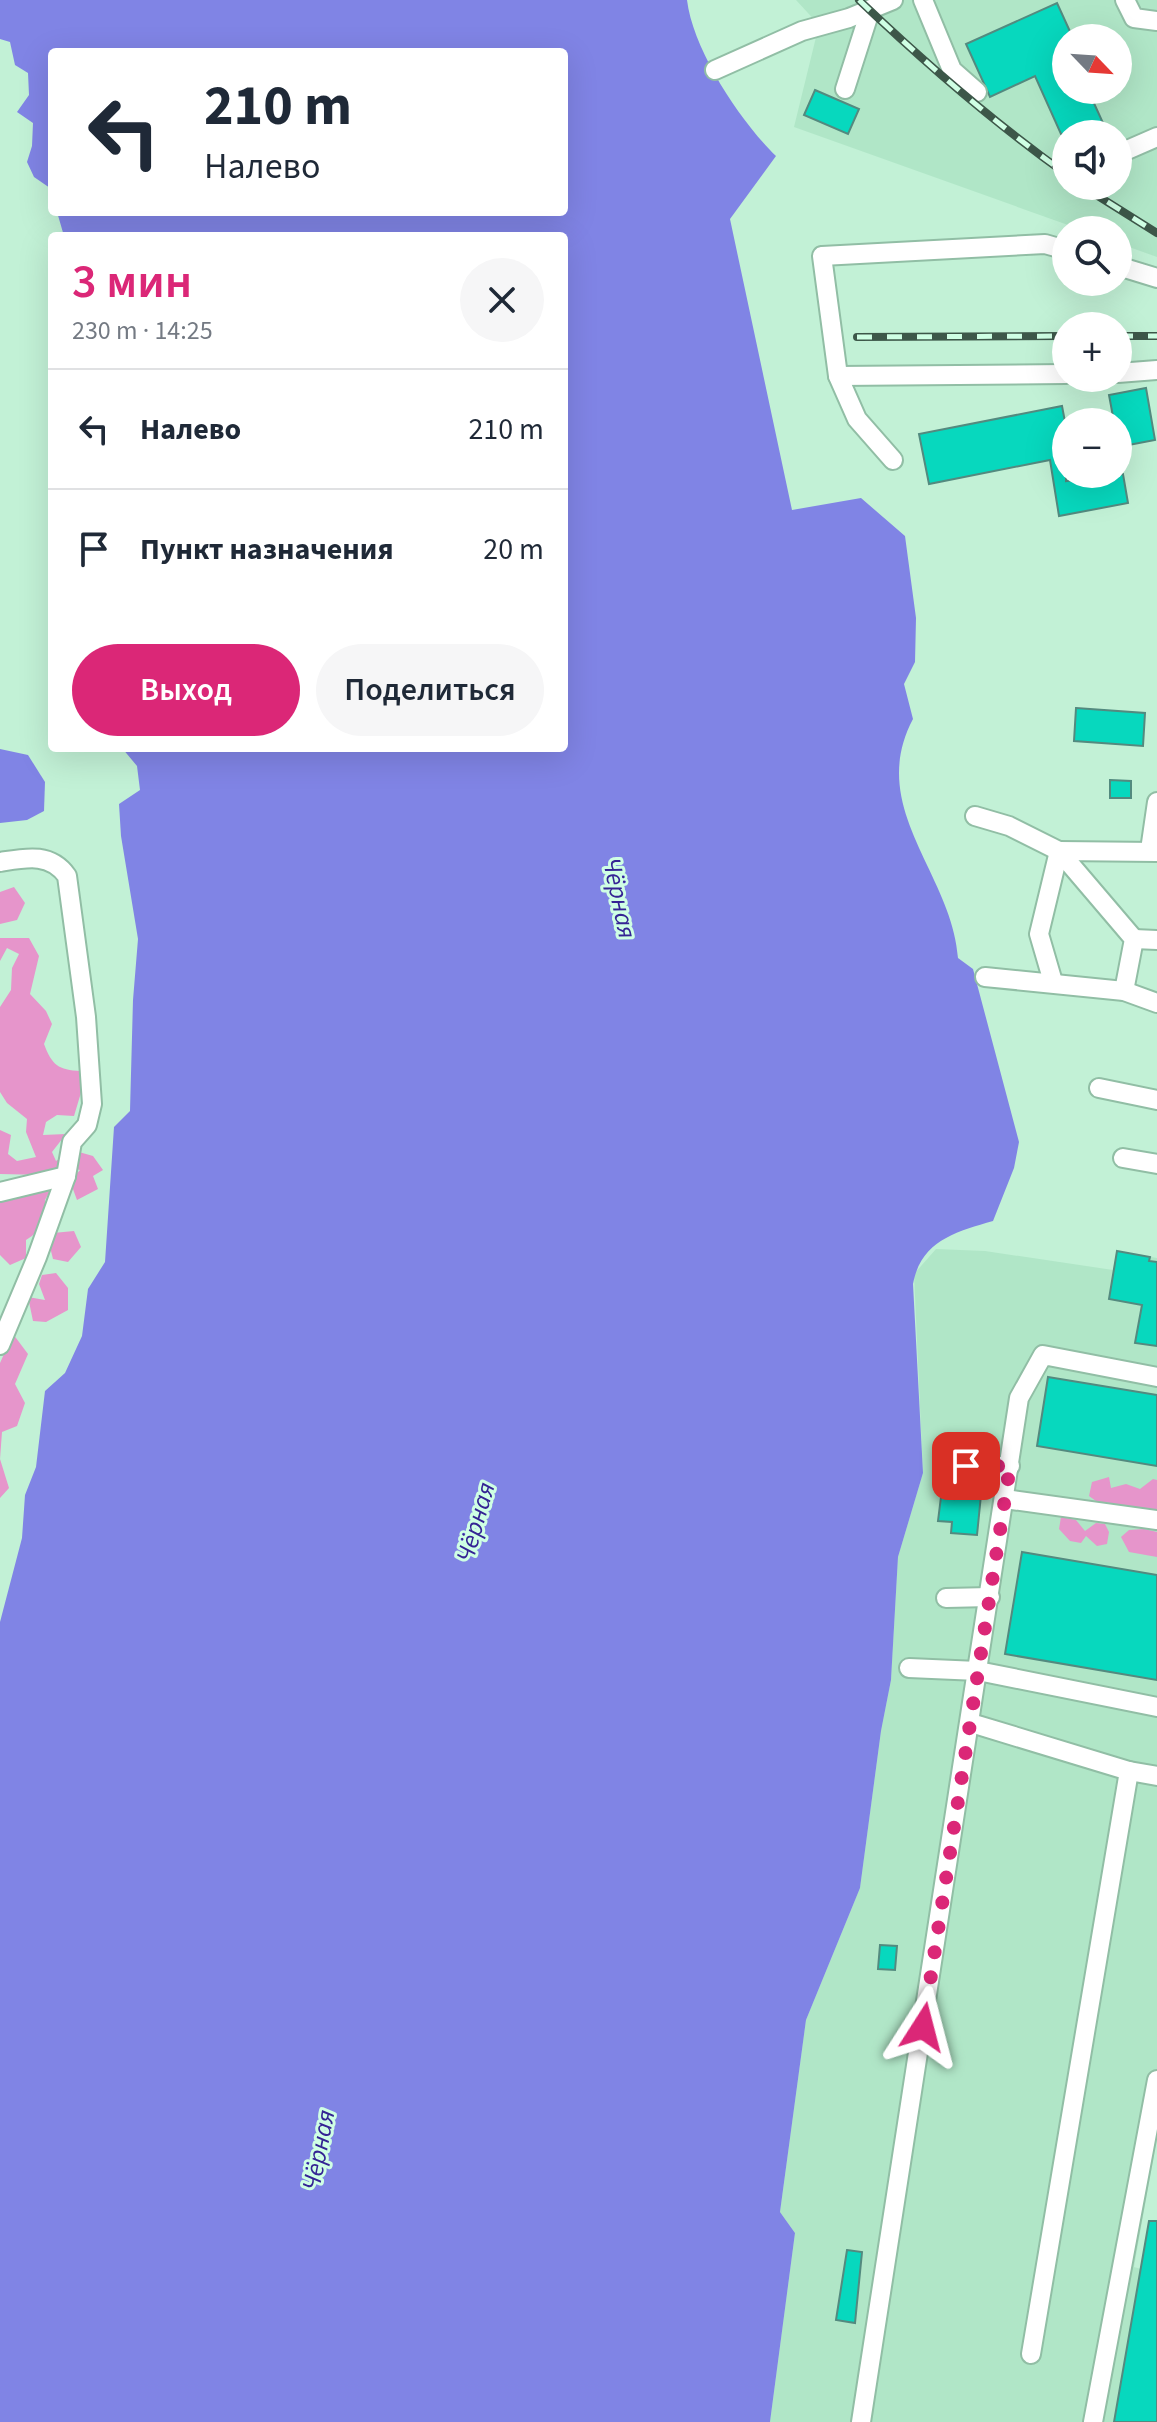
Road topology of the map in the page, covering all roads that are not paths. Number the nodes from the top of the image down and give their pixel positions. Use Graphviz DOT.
graph roads {
  1 [pos="893,0"];
  2 [pos="923,0"];
  3 [pos="1125,0"];
  4 [pos="870,11"];
  5 [pos="1157,21"];
  6 [pos="715,70"];
  7 [pos="845,89"];
  8 [pos="977,92"];
  9 [pos="1157,137"];
  10 [pos="1132,148"];
  11 [pos="1052,246"];
  12 [pos="1132,270"];
  13 [pos="1157,278"];
  14 [pos="1157,370"];
  15 [pos="1132,372"];
  16 [pos="1052,374"];
  17 [pos="838,376"];
  18 [pos="893,460"];
  19 [pos="1157,802"];
  20 [pos="975,816"];
  21 [pos="1059,851"];
  22 [pos="1153,851"];
  23 [pos="0,862"];
  24 [pos="1134,939"];
  25 [pos="1157,940"];
  26 [pos="985,977"];
  27 [pos="1053,982"];
  28 [pos="1124,991"];
  29 [pos="1157,1003"];
  30 [pos="1099,1088"];
  31 [pos="1157,1100"];
  32 [pos="1123,1158"];
  33 [pos="1157,1164"];
  34 [pos="66,1176"];
  35 [pos="0,1192"];
  36 [pos="0,1345"];
  37 [pos="1157,1377"];
  38 [pos="944,1466"];
  39 [pos="1010,1466"];
  40 [pos="1005,1499"];
  41 [pos="1157,1520"];
  42 [pos="990,1597"];
  43 [pos="946,1598"];
  44 [pos="909,1668"];
  45 [pos="978,1671"];
  46 [pos="1157,1707"];
  47 [pos="971,1723"];
  48 [pos="1129,1771"];
  49 [pos="1157,1776"];
  50 [pos="1157,2080"];
  51 [pos="1031,2354"];
  52 [pos="861,2422"];
  53 [pos="1093,2422"];
  1 -- 4 [label="lane"];
  2 -- 8 [label="lane"];
  3 -- 5 [label="lane"];
  4 -- 6 [label="lane"];
  4 -- 7 [label="lane"];
  9 -- 10 [label="lane"];
  11 -- 17 [label="lane"];
  12 -- 13 [label="lane"];
  14 -- 15 [label="lane"];
  16 -- 17 [label="lane"];
  17 -- 18 [label="lane"];
  19 -- 22 [label="lane"];
  20 -- 21 [label="lane"];
  21 -- 22 [label="lane"];
  21 -- 24 [label="lane"];
  21 -- 27 [label="lane"];
  23 -- 34 [label="lane"];
  24 -- 25 [label="lane"];
  24 -- 28 [label="lane"];
  26 -- 27 [label="lane"];
  27 -- 28 [label="lane"];
  28 -- 29 [label="lane"];
  30 -- 31 [label="lane"];
  32 -- 33 [label="lane"];
  34 -- 35 [label="lane"];
  34 -- 36 [label="lane"];
  37 -- 39 [label="lane"];
  38 -- 39 [label="lane"];
  39 -- 40 [label="lane"];
  40 -- 41 [label="lane"];
  40 -- 42 [label="lane"];
  42 -- 43 [label="lane"];
  42 -- 45 [label="lane"];
  44 -- 45 [label="lane"];
  45 -- 46 [label="lane"];
  45 -- 47 [label="lane"];
  47 -- 48 [label="lane"];
  47 -- 52 [label="lane"];
  48 -- 49 [label="lane"];
  48 -- 51 [label="lane"];
  50 -- 53 [label="lane"];
}
